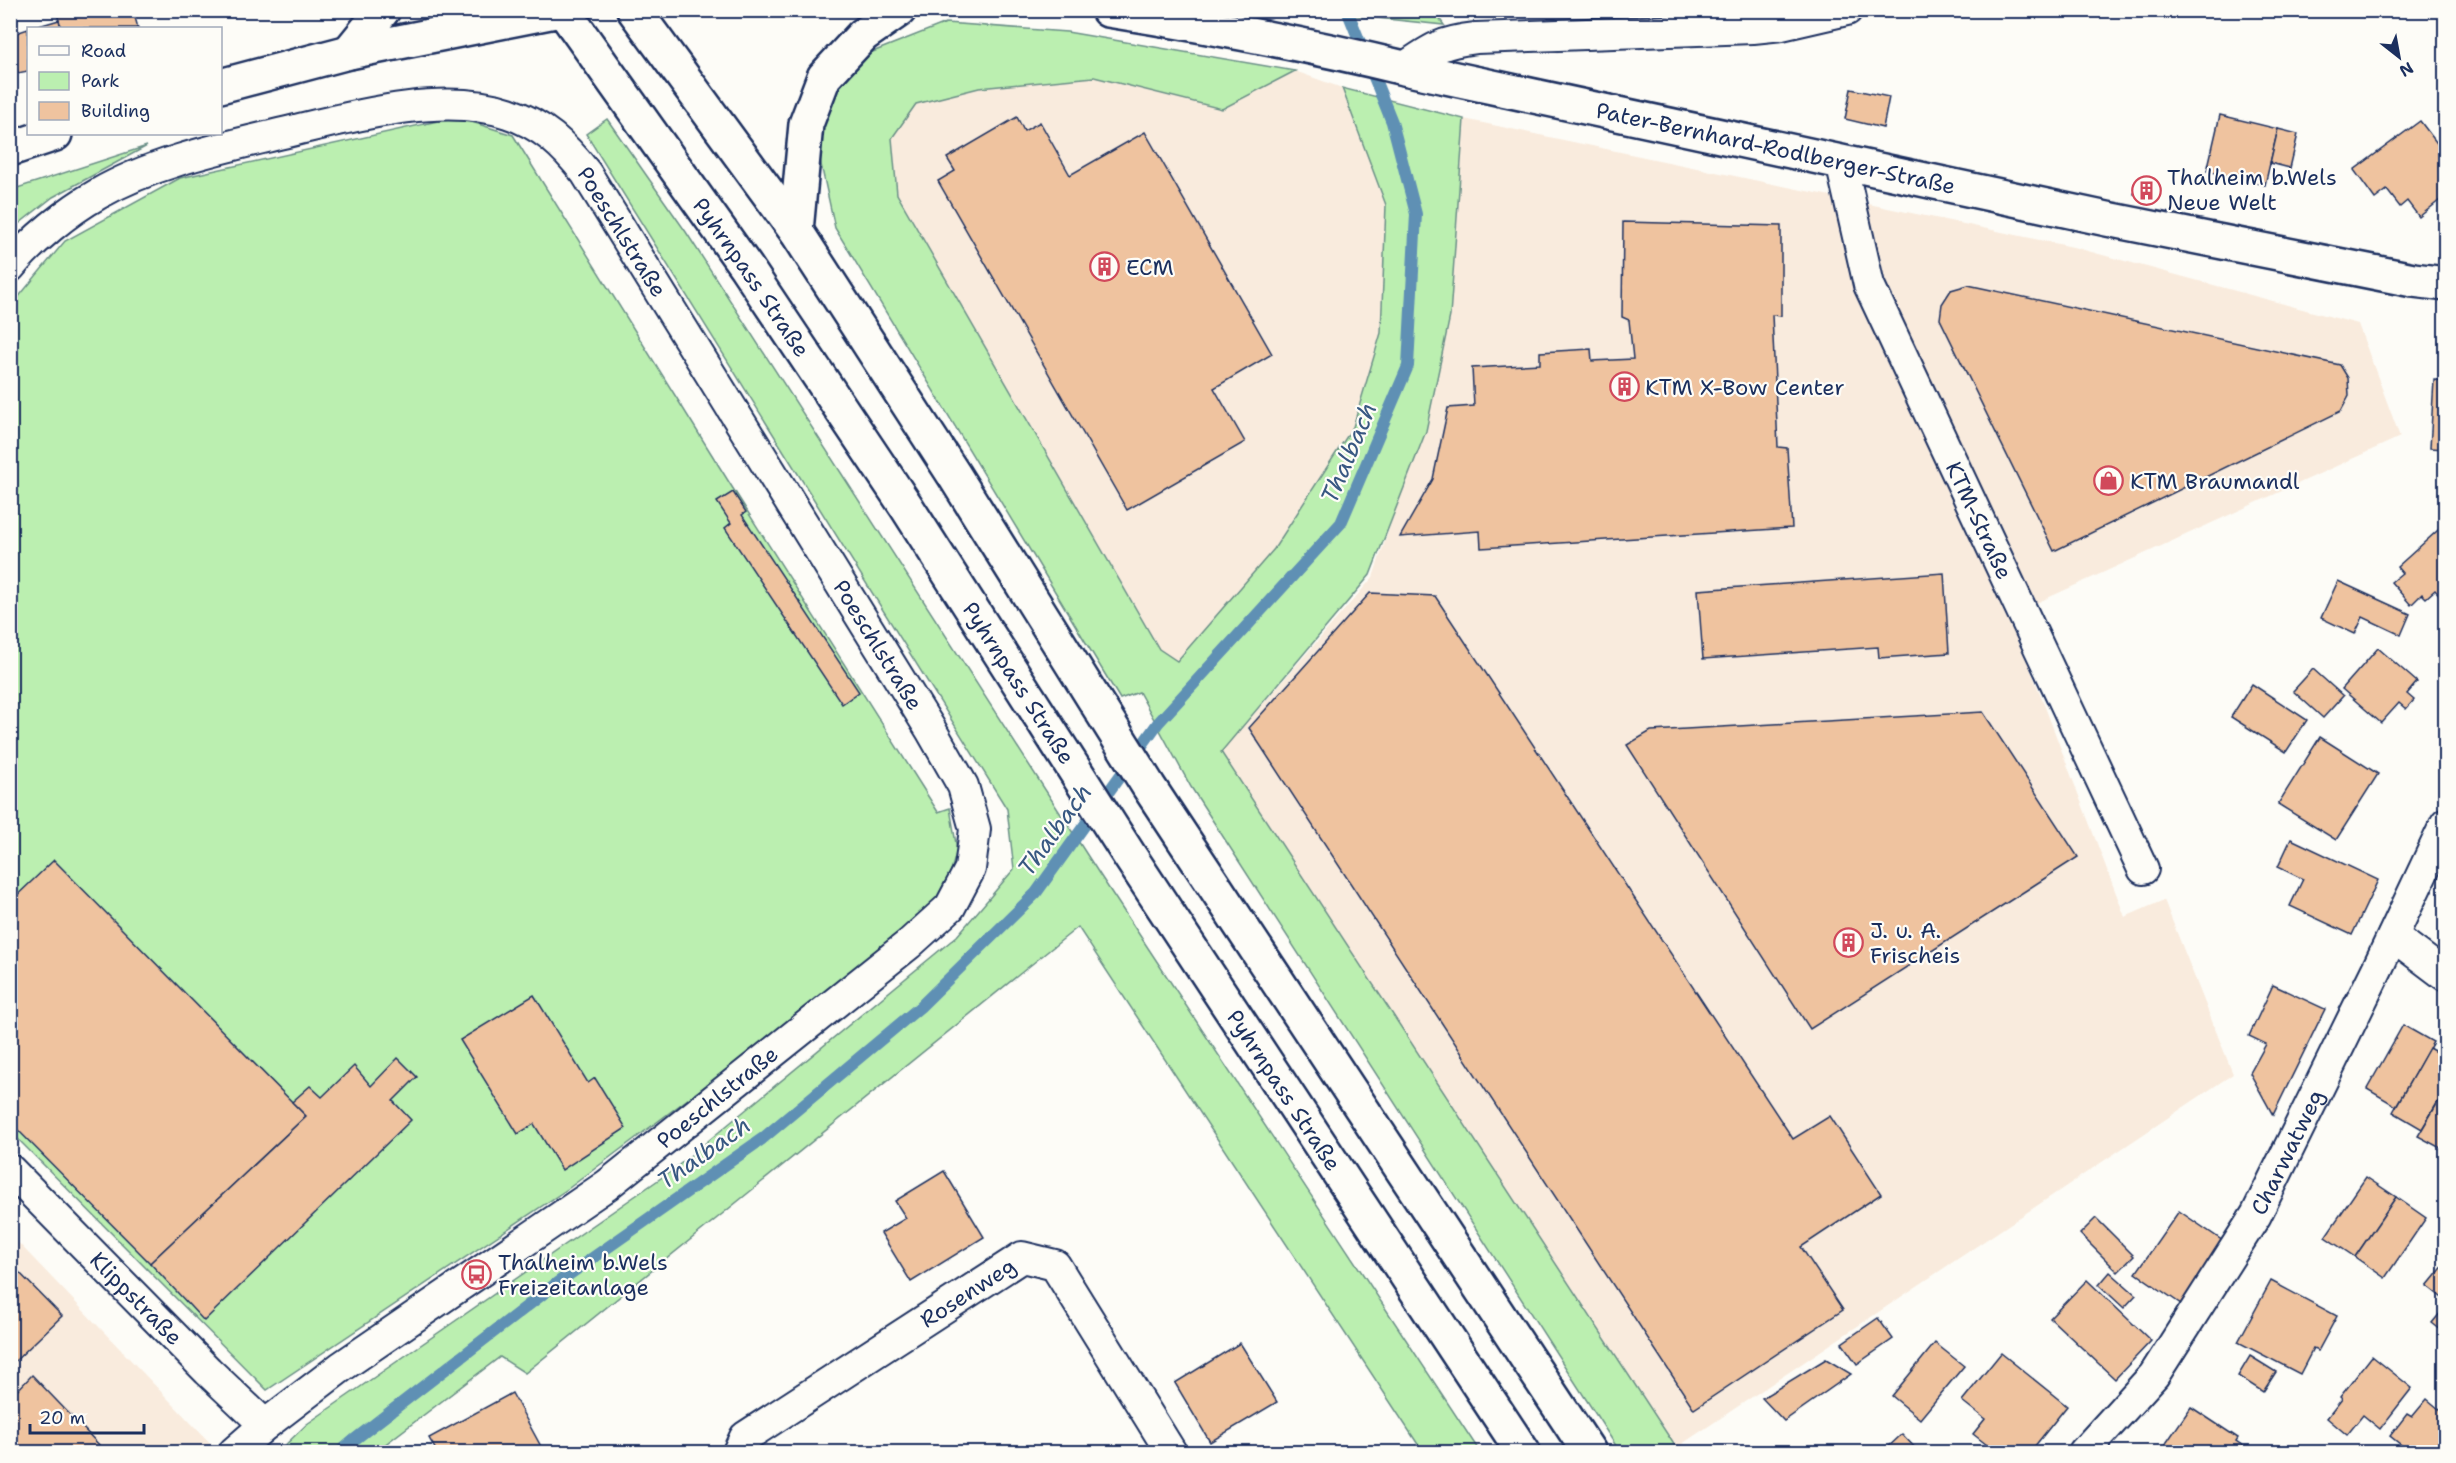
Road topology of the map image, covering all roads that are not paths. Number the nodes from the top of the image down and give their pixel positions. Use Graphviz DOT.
graph roads {
  1 [pos="383,10"];
  2 [pos="562,10"];
  3 [pos="634,10"];
  4 [pos="899,10"];
  5 [pos="1108,10"];
  6 [pos="1844,11"];
  7 [pos="1223,20"];
  8 [pos="349,52"];
  9 [pos="1404,68"];
  10 [pos="222,85"];
  11 [pos="52,135"];
  12 [pos="10,149"];
  13 [pos="1840,162"];
  14 [pos="795,231"];
  15 [pos="10,267"];
  16 [pos="2445,284"];
  17 [pos="2445,823"];
  18 [pos="2143,869"];
  19 [pos="2393,936"];
  20 [pos="2445,976"];
  21 [pos="10,1170"];
  22 [pos="265,1425"];
  23 [pos="234,1452"];
  24 [pos="738,1452"];
  25 [pos="1171,1452"];
  26 [pos="1524,1452"];
  27 [pos="1589,1452"];
  28 [pos="2084,1452"];
  1 -- 8 [label="main road"];
  2 -- 8 [label="main road"];
  2 -- 26 [label="main road, Pyhrnpass Straße"];
  3 -- 14 [label="main road"];
  4 -- 14 [label="main road"];
  5 -- 7 [label="main road, Pater-Bernhard-Rodlberger-Straße"];
  6 -- 9 [label="street"];
  7 -- 9 [label="main road, Pater-Bernhard-Rodlberger-Straße"];
  8 -- 10 [label="main road"];
  9 -- 13 [label="main road, Pater-Bernhard-Rodlberger-Straße"];
  11 -- 12 [label="main road"];
  13 -- 16 [label="main road, Pater-Bernhard-Rodlberger-Straße"];
  13 -- 18 [label="street, KTM-Straße"];
  14 -- 27 [label="main road"];
  15 -- 22 [label="street, Poeschlstraße"];
  17 -- 19 [label="street, Charwatweg"];
  19 -- 20 [label="street"];
  19 -- 28 [label="street, Charwatweg"];
  21 -- 22 [label="street, Klippstraße"];
  22 -- 23 [label="street, Poeschlstraße"];
  24 -- 25 [label="street, Rosenweg"];
}
